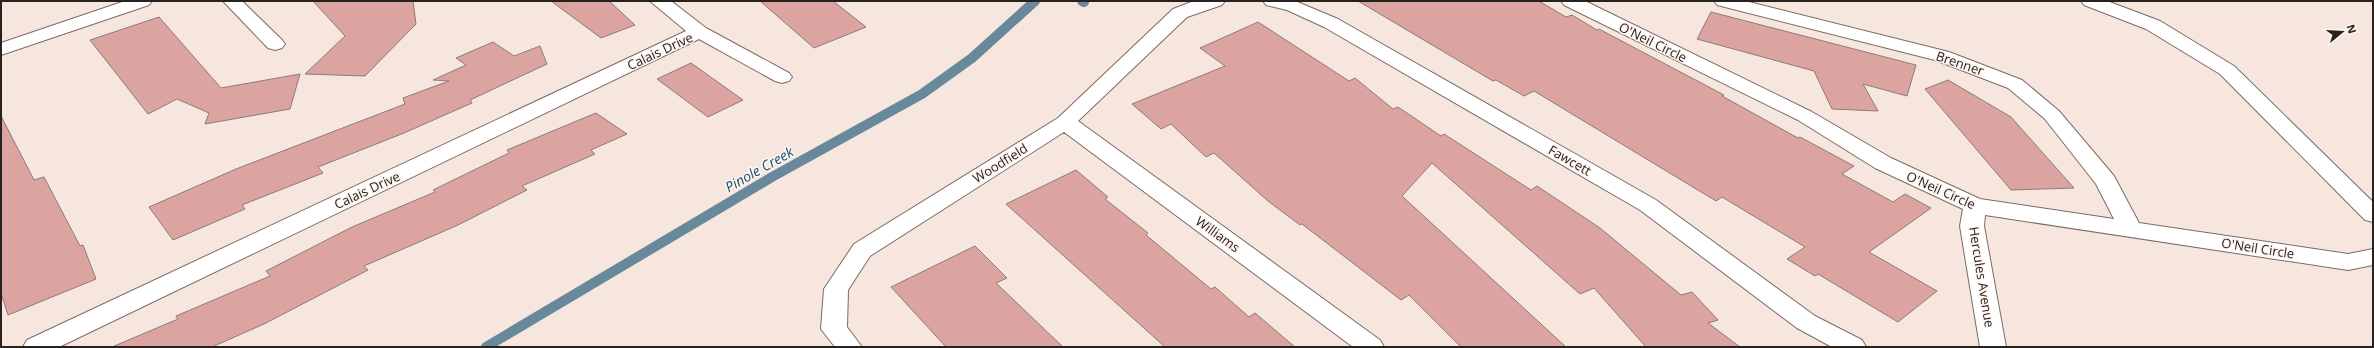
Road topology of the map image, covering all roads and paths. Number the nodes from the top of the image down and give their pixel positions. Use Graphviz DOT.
graph roads {
  1 [pos="143,1"];
  2 [pos="232,1"];
  3 [pos="659,1"];
  4 [pos="1216,1"];
  5 [pos="1272,1"];
  6 [pos="1570,1"];
  7 [pos="1722,1"];
  8 [pos="2090,1"];
  9 [pos="698,32"];
  10 [pos="275,44"];
  11 [pos="1,49"];
  12 [pos="782,77"];
  13 [pos="1066,122"];
  14 [pos="1975,206"];
  15 [pos="2373,215"];
  16 [pos="2131,229"];
  17 [pos="2373,257"];
  18 [pos="36,347"];
  19 [pos="849,347"];
  20 [pos="1372,347"];
  21 [pos="1853,347"];
  22 [pos="1993,347"];
  1 -- 11 [label="street"];
  2 -- 10 [label="street"];
  3 -- 9 [label="street"];
  4 -- 13 [label="street, Woodfield"];
  5 -- 21 [label="street, Fawcett"];
  6 -- 14 [label="street, O'Neil Circle"];
  7 -- 16 [label="street, Brenner"];
  8 -- 15 [label="street"];
  9 -- 12 [label="street"];
  9 -- 18 [label="street, Calais Drive"];
  13 -- 19 [label="street, Woodfield"];
  13 -- 20 [label="street, Williams"];
  14 -- 16 [label="street, O'Neil Circle"];
  14 -- 22 [label="street, Hercules Avenue"];
  16 -- 17 [label="street, O'Neil Circle"];
}
